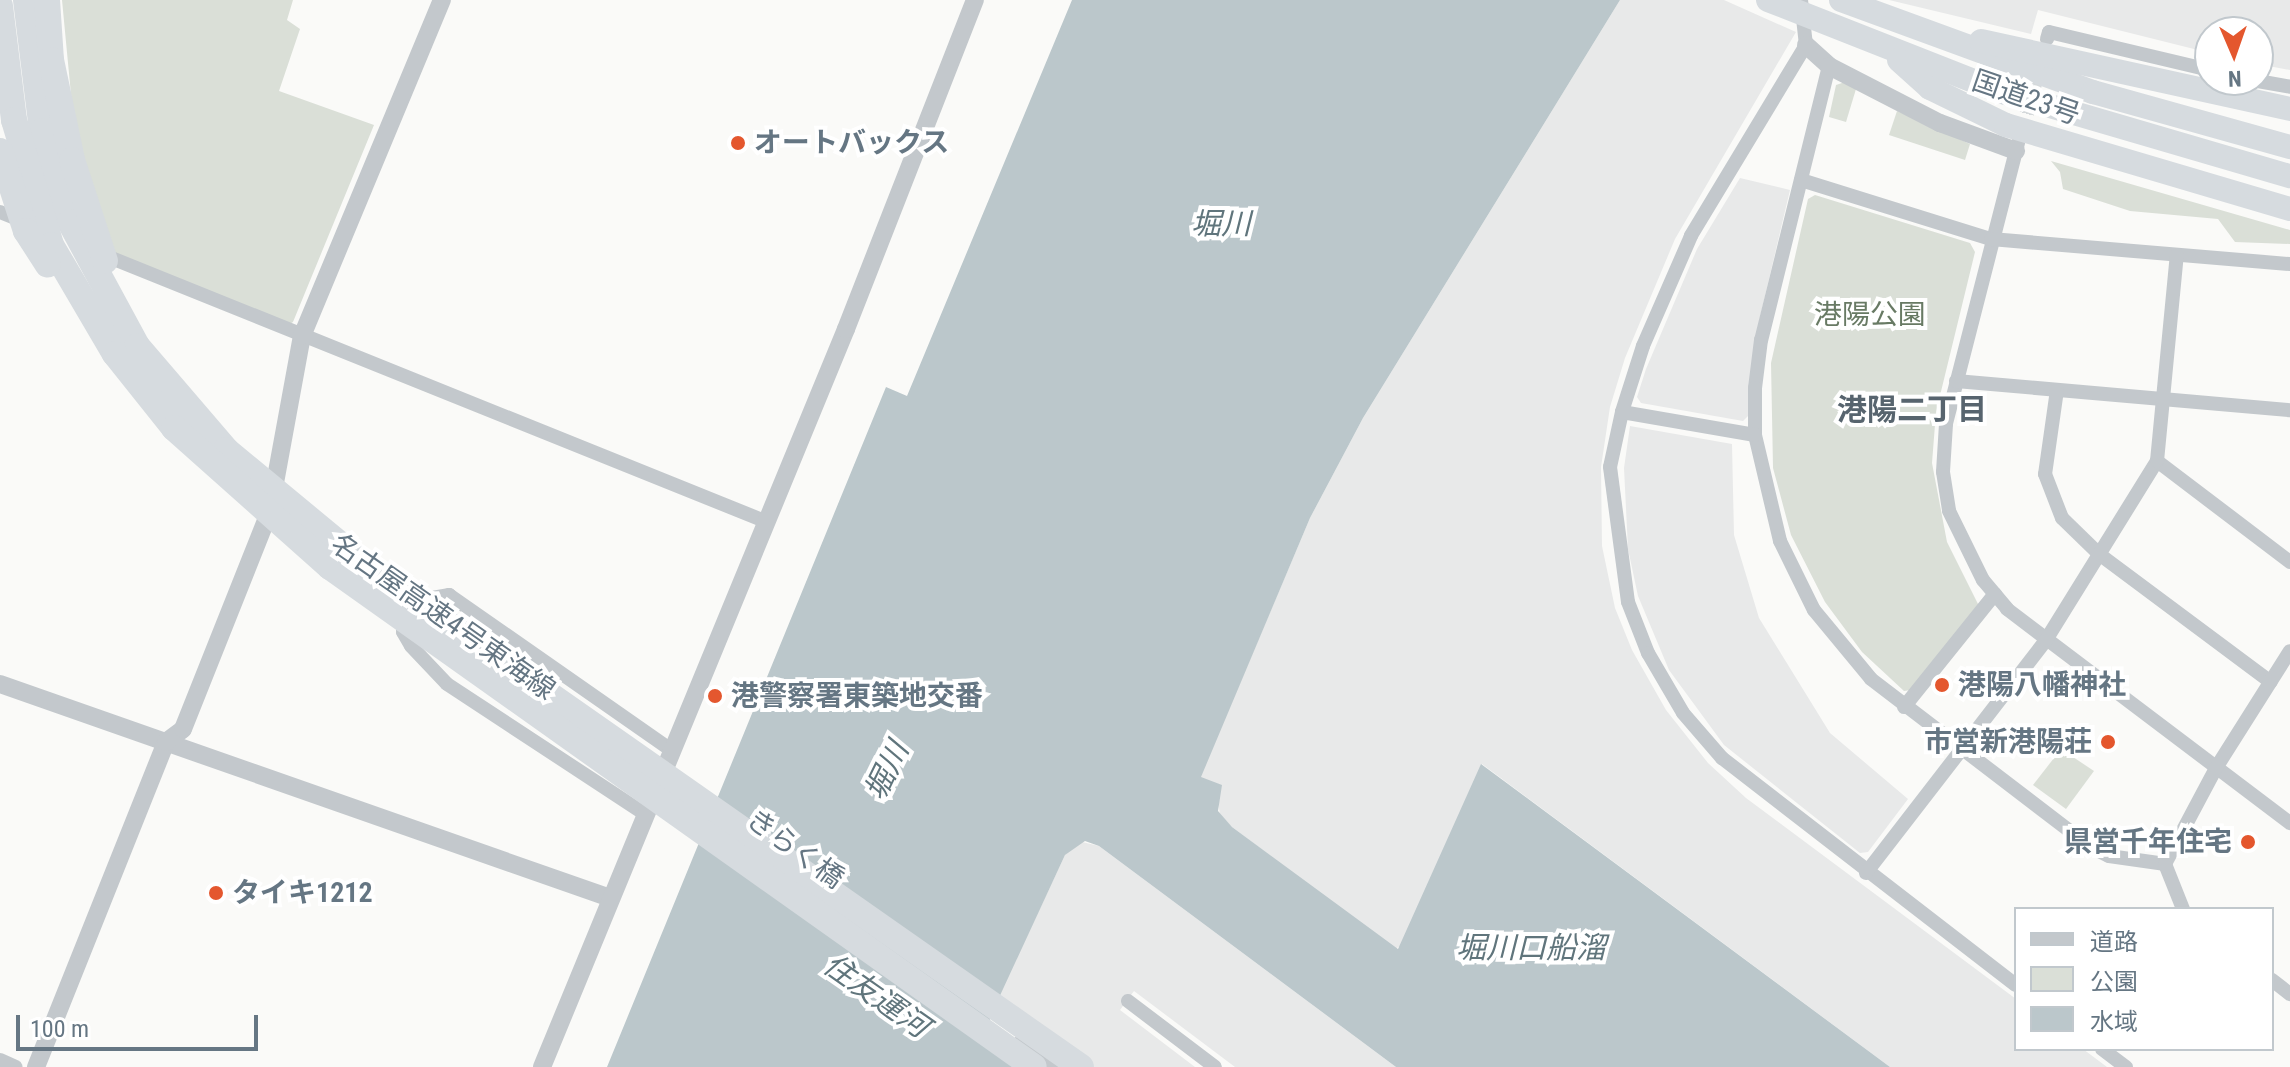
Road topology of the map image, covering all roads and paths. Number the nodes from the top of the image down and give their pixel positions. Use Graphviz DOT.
graph roads {
  1 [pos="26,0"];
  2 [pos="47,0"];
  3 [pos="442,0"];
  4 [pos="975,0"];
  5 [pos="1768,0"];
  6 [pos="1801,0"];
  7 [pos="1842,0"];
  8 [pos="0,6"];
  9 [pos="1905,25"];
  10 [pos="2047,39"];
  11 [pos="1806,45"];
  12 [pos="1885,48"];
  13 [pos="1829,66"];
  14 [pos="2194,66"];
  15 [pos="2290,109"];
  16 [pos="2017,147"];
  17 [pos="2290,147"];
  18 [pos="0,151"];
  19 [pos="2290,176"];
  20 [pos="1801,180"];
  21 [pos="2290,209"];
  22 [pos="0,212"];
  23 [pos="1991,239"];
  24 [pos="2177,255"];
  25 [pos="2290,264"];
  26 [pos="302,336"];
  27 [pos="1956,381"];
  28 [pos="2057,390"];
  29 [pos="2163,399"];
  30 [pos="2290,410"];
  31 [pos="1622,412"];
  32 [pos="178,415"];
  33 [pos="1755,435"];
  34 [pos="2157,461"];
  35 [pos="271,504"];
  36 [pos="767,522"];
  37 [pos="2099,554"];
  38 [pos="2290,562"];
  39 [pos="1995,594"];
  40 [pos="410,612"];
  41 [pos="2046,640"];
  42 [pos="2290,651"];
  43 [pos="2271,682"];
  44 [pos="0,684"];
  45 [pos="1904,707"];
  46 [pos="166,742"];
  47 [pos="1963,748"];
  48 [pos="673,751"];
  49 [pos="2216,768"];
  50 [pos="645,814"];
  51 [pos="2290,823"];
  52 [pos="2165,864"];
  53 [pos="1866,873"];
  54 [pos="610,898"];
  55 [pos="2182,907"];
  56 [pos="2274,982"];
  57 [pos="2014,984"];
  58 [pos="2290,994"];
  59 [pos="1128,1001"];
  60 [pos="2105,1051"];
  61 [pos="0,1060"];
  62 [pos="16,1067"];
  63 [pos="36,1067"];
  64 [pos="542,1067"];
  65 [pos="1034,1067"];
  66 [pos="1057,1067"];
  67 [pos="1081,1067"];
  68 [pos="1215,1067"];
  69 [pos="2126,1067"];
  1 -- 67 [label="highway, 名古屋高速4号東海線"];
  2 -- 32 [label="highway"];
  3 -- 26 [label="street"];
  4 -- 36 [label="street"];
  5 -- 12 [label="highway, 国道23号"];
  6 -- 11 [label="street"];
  7 -- 9 [label="highway, 国道23号"];
  8 -- 65 [label="highway, 名古屋高速4号東海線"];
  9 -- 15 [label="highway"];
  9 -- 17 [label="highway, 国道23号"];
  10 -- 14 [label="street"];
  11 -- 13 [label="street"];
  11 -- 31 [label="street"];
  12 -- 19 [label="highway, 国道23号"];
  12 -- 21 [label="highway"];
  13 -- 16 [label="street"];
  13 -- 20 [label="street"];
  16 -- 23 [label="street"];
  18 -- 32 [label="highway"];
  20 -- 23 [label="street"];
  20 -- 33 [label="street"];
  22 -- 26 [label="street"];
  23 -- 24 [label="street"];
  23 -- 27 [label="street"];
  24 -- 25 [label="street"];
  24 -- 29 [label="street"];
  26 -- 35 [label="street"];
  26 -- 36 [label="street"];
  27 -- 28 [label="street"];
  27 -- 39 [label="street"];
  28 -- 29 [label="street"];
  28 -- 37 [label="street"];
  29 -- 30 [label="street"];
  29 -- 34 [label="street"];
  31 -- 33 [label="street"];
  31 -- 53 [label="street"];
  32 -- 35 [label="highway"];
  33 -- 45 [label="street"];
  34 -- 37 [label="street"];
  34 -- 38 [label="street"];
  35 -- 40 [label="street, きらく橋"];
  35 -- 46 [label="street"];
  36 -- 48 [label="street"];
  37 -- 41 [label="street"];
  37 -- 43 [label="street"];
  39 -- 41 [label="street"];
  39 -- 45 [label="street"];
  40 -- 48 [label="street"];
  40 -- 50 [label="street"];
  40 -- 66 [label="street, きらく橋"];
  41 -- 47 [label="street"];
  41 -- 49 [label="street"];
  42 -- 43 [label="street"];
  43 -- 49 [label="street"];
  44 -- 46 [label="street"];
  45 -- 47 [label="street"];
  46 -- 54 [label="street"];
  46 -- 63 [label="street"];
  47 -- 52 [label="street"];
  47 -- 53 [label="street"];
  48 -- 50 [label="street"];
  49 -- 51 [label="street"];
  49 -- 52 [label="street"];
  50 -- 54 [label="street"];
  52 -- 55 [label="street"];
  53 -- 57 [label="street"];
  54 -- 64 [label="street"];
  56 -- 58 [label="street"];
  59 -- 68 [label="street"];
  60 -- 69 [label="street"];
  61 -- 62 [label="street"];
}
